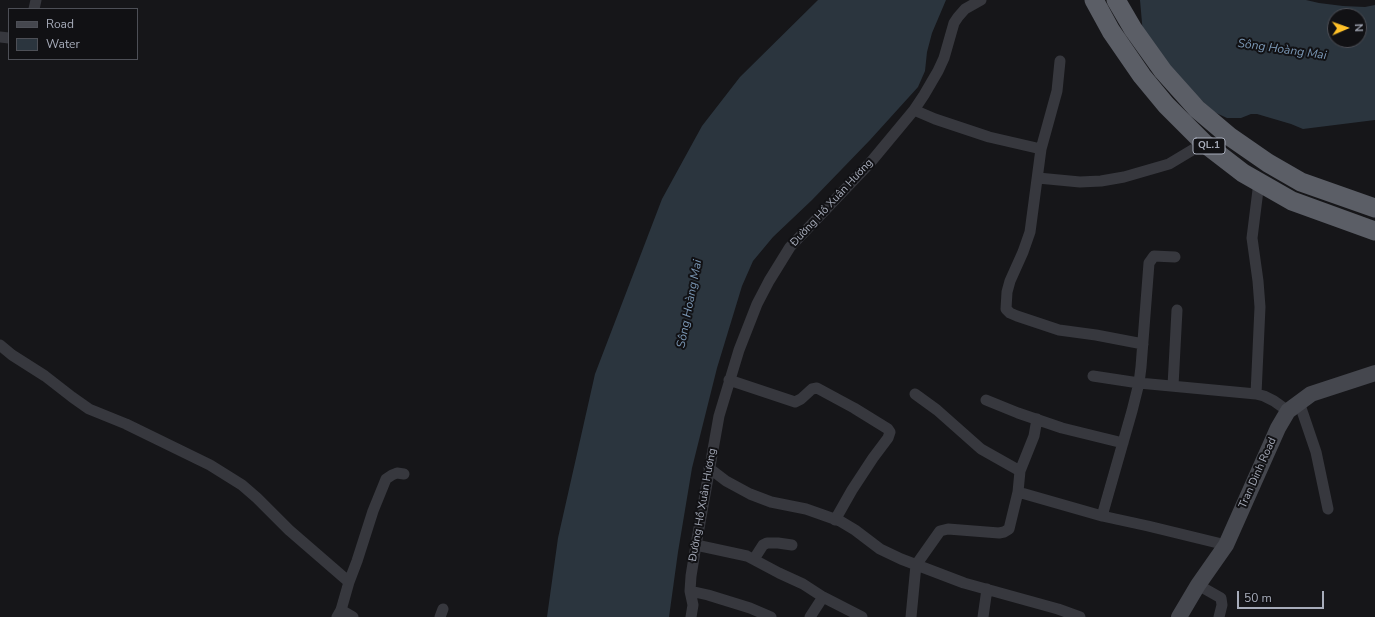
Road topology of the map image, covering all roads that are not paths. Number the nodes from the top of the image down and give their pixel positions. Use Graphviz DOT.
graph roads {
  1 [pos="981,0"];
  2 [pos="1094,0"];
  3 [pos="1116,0"];
  4 [pos="1060,61"];
  5 [pos="914,110"];
  6 [pos="1204,143"];
  7 [pos="1041,149"];
  8 [pos="1038,178"];
  9 [pos="1259,182"];
  10 [pos="1375,208"];
  11 [pos="1375,231"];
  12 [pos="1175,257"];
  13 [pos="1177,310"];
  14 [pos="1143,344"];
  15 [pos="0,345"];
  16 [pos="1375,373"];
  17 [pos="1093,376"];
  18 [pos="729,380"];
  19 [pos="1139,384"];
  20 [pos="1173,386"];
  21 [pos="915,394"];
  22 [pos="1256,394"];
  23 [pos="986,400"];
  24 [pos="1294,406"];
  25 [pos="1037,420"];
  26 [pos="1122,443"];
  27 [pos="709,468"];
  28 [pos="1020,470"];
  29 [pos="404,474"];
  30 [pos="1018,492"];
  31 [pos="1328,509"];
  32 [pos="1102,516"];
  33 [pos="835,520"];
  34 [pos="696,545"];
  35 [pos="792,545"];
  36 [pos="1226,545"];
  37 [pos="754,560"];
  38 [pos="916,565"];
  39 [pos="349,582"];
  40 [pos="1198,585"];
  41 [pos="987,589"];
  42 [pos="690,591"];
  43 [pos="823,597"];
  44 [pos="339,614"];
  45 [pos="352,617"];
  46 [pos="691,617"];
  47 [pos="771,617"];
  48 [pos="810,617"];
  49 [pos="862,617"];
  50 [pos="911,617"];
  51 [pos="983,617"];
  52 [pos="1080,617"];
  53 [pos="1179,617"];
  54 [pos="1219,617"];
  1 -- 5 [label="street, Đường Hồ Xuân Hương"];
  2 -- 6 [label="highway, QL.1"];
  3 -- 10 [label="highway, QL.1"];
  4 -- 7 [label="street"];
  5 -- 7 [label="street"];
  5 -- 18 [label="street, Đường Hồ Xuân Hương"];
  6 -- 8 [label="street"];
  6 -- 9 [label="highway, QL.1"];
  7 -- 8 [label="street"];
  8 -- 14 [label="street"];
  9 -- 11 [label="highway, QL.1"];
  9 -- 22 [label="street"];
  12 -- 14 [label="street"];
  13 -- 20 [label="street"];
  14 -- 19 [label="street"];
  15 -- 39 [label="street"];
  16 -- 24 [label="main road"];
  17 -- 19 [label="street"];
  18 -- 27 [label="street, Đường Hồ Xuân Hương"];
  18 -- 33 [label="street"];
  19 -- 20 [label="street"];
  19 -- 26 [label="street"];
  20 -- 22 [label="street"];
  21 -- 28 [label="street"];
  22 -- 24 [label="street"];
  23 -- 25 [label="street"];
  24 -- 31 [label="street"];
  24 -- 36 [label="main road, Tran Dinh Road"];
  25 -- 26 [label="street"];
  25 -- 28 [label="street"];
  26 -- 32 [label="street"];
  27 -- 33 [label="street"];
  27 -- 34 [label="street, Đường Hồ Xuân Hương"];
  28 -- 30 [label="street"];
  29 -- 39 [label="street"];
  30 -- 32 [label="street"];
  30 -- 38 [label="street"];
  32 -- 36 [label="street"];
  33 -- 38 [label="street"];
  34 -- 37 [label="street"];
  34 -- 42 [label="street, Đường Hồ Xuân Hương"];
  35 -- 37 [label="street"];
  36 -- 40 [label="main road, Tran Dinh Road"];
  37 -- 43 [label="street"];
  38 -- 41 [label="street"];
  38 -- 50 [label="street"];
  39 -- 44 [label="street"];
  40 -- 53 [label="main road, Tran Dinh Road"];
  40 -- 54 [label="street"];
  41 -- 51 [label="street"];
  41 -- 52 [label="street"];
  42 -- 46 [label="street, Đường Hồ Xuân Hương"];
  42 -- 47 [label="street"];
  43 -- 48 [label="street"];
  43 -- 49 [label="street"];
  44 -- 45 [label="street"];
}
